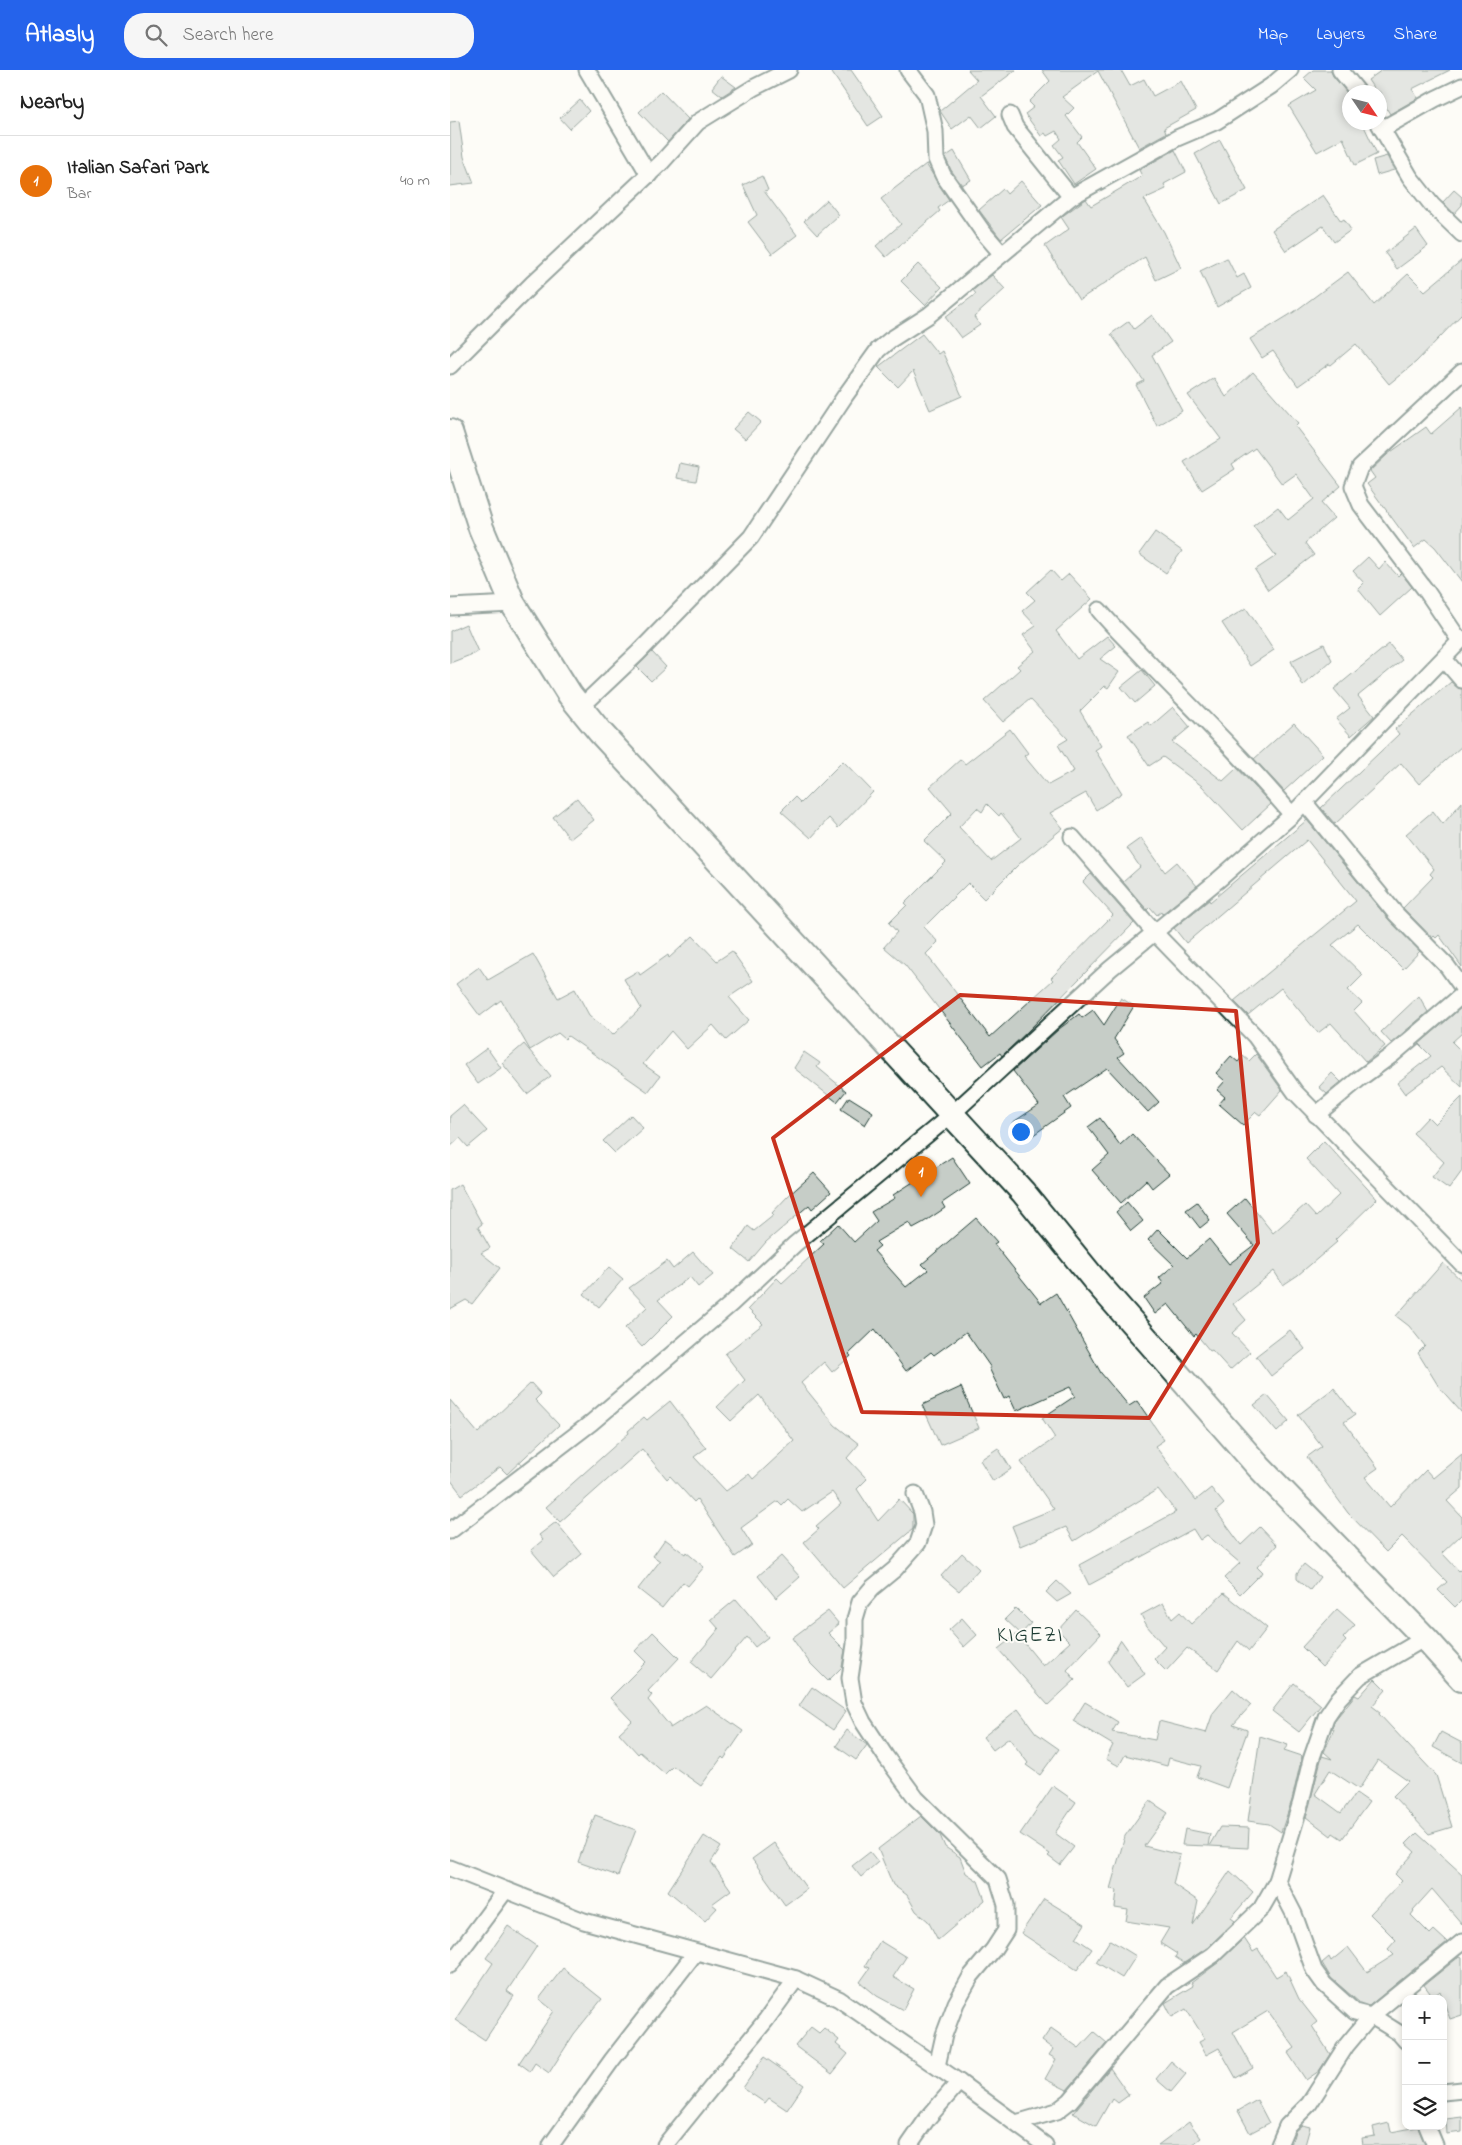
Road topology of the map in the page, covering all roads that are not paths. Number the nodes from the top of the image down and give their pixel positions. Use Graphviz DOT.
graph roads {
  1 [pos="586,70"];
  2 [pos="789,70"];
  3 [pos="908,70"];
  4 [pos="1290,70"];
  5 [pos="1340,70"];
  6 [pos="1352,85"];
  7 [pos="1462,86"];
  8 [pos="1010,115"];
  9 [pos="1387,123"];
  10 [pos="1382,130"];
  11 [pos="649,175"];
  12 [pos="1071,197"];
  13 [pos="1462,234"];
  14 [pos="1002,254"];
  15 [pos="450,366"];
  16 [pos="1462,372"];
  17 [pos="450,432"];
  18 [pos="513,604"];
  19 [pos="450,607"];
  20 [pos="1099,610"];
  21 [pos="1461,640"];
  22 [pos="1444,658"];
  23 [pos="1462,680"];
  24 [pos="580,708"];
  25 [pos="1305,803"];
  26 [pos="1292,815"];
  27 [pos="1072,836"];
  28 [pos="1154,932"];
  29 [pos="1462,987"];
  30 [pos="1462,995"];
  31 [pos="950,1115"];
  32 [pos="1316,1115"];
  33 [pos="1462,1264"];
  34 [pos="915,1494"];
  35 [pos="450,1531"];
  36 [pos="1425,1638"];
  37 [pos="1462,1679"];
  38 [pos="450,1868"];
  39 [pos="1277,1881"];
  40 [pos="505,1891"];
  41 [pos="1462,1942"];
  42 [pos="696,1952"];
  43 [pos="450,1965"];
  44 [pos="796,1979"];
  45 [pos="1371,2016"];
  46 [pos="1405,2040"];
  47 [pos="936,2066"];
  48 [pos="959,2082"];
  49 [pos="1462,2090"];
  50 [pos="1447,2092"];
  51 [pos="1016,2123"];
  52 [pos="1429,2130"];
  53 [pos="551,2145"];
  54 [pos="665,2145"];
  55 [pos="909,2145"];
  56 [pos="1045,2145"];
  57 [pos="1279,2145"];
  58 [pos="1435,2145"];
  1 -- 11 [label="street"];
  2 -- 11 [label="street"];
  3 -- 14 [label="street"];
  4 -- 12 [label="street"];
  5 -- 6 [label="street"];
  7 -- 9 [label="street"];
  8 -- 12 [label="street"];
  10 -- 13 [label="street"];
  11 -- 15 [label="street"];
  12 -- 14 [label="street"];
  14 -- 24 [label="street"];
  16 -- 21 [label="street"];
  17 -- 18 [label="main road"];
  18 -- 19 [label="street"];
  18 -- 24 [label="main road"];
  20 -- 26 [label="street"];
  21 -- 22 [label="street"];
  22 -- 23 [label="street"];
  22 -- 25 [label="street"];
  24 -- 31 [label="main road"];
  25 -- 26 [label="street"];
  25 -- 29 [label="street"];
  26 -- 28 [label="street"];
  27 -- 28 [label="street"];
  28 -- 31 [label="street"];
  28 -- 32 [label="street"];
  30 -- 32 [label="street"];
  31 -- 35 [label="street"];
  31 -- 36 [label="main road"];
  32 -- 33 [label="street"];
  34 -- 47 [label="street"];
  36 -- 37 [label="main road"];
  36 -- 39 [label="street"];
  38 -- 40 [label="street"];
  39 -- 45 [label="street"];
  39 -- 51 [label="street"];
  40 -- 42 [label="street"];
  40 -- 43 [label="street"];
  41 -- 45 [label="street"];
  42 -- 44 [label="street"];
  42 -- 53 [label="street"];
  44 -- 47 [label="street"];
  44 -- 54 [label="street"];
  45 -- 46 [label="street"];
  45 -- 57 [label="street"];
  47 -- 48 [label="street"];
  48 -- 51 [label="street"];
  48 -- 55 [label="street"];
  49 -- 50 [label="street"];
  51 -- 56 [label="street"];
  52 -- 58 [label="street"];
}
